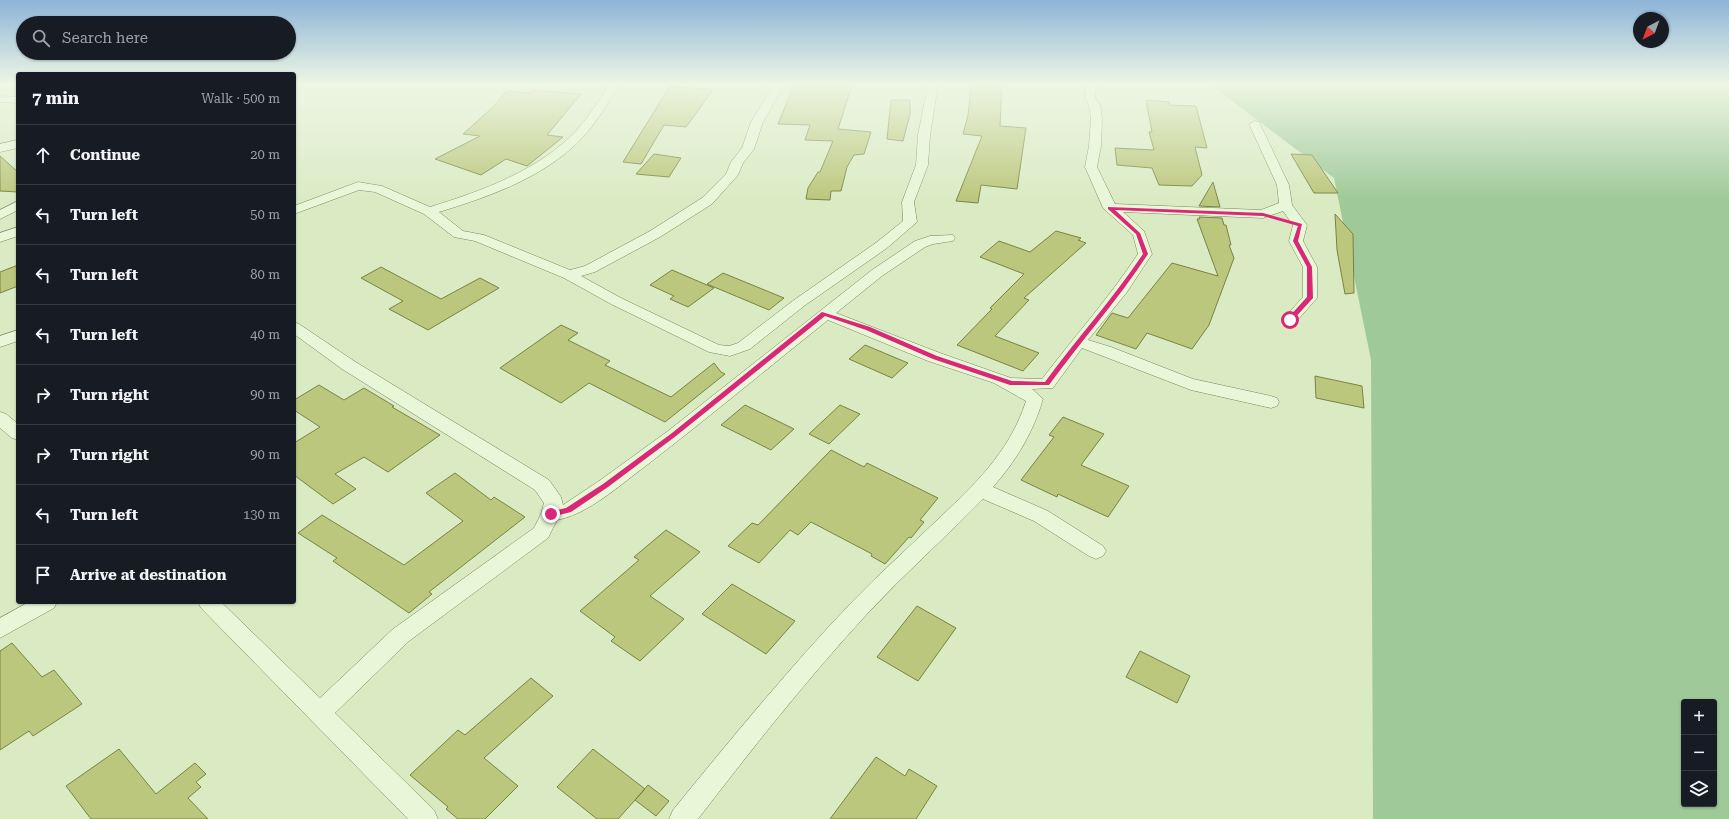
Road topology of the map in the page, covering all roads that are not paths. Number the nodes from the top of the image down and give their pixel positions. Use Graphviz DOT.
graph roads {
  1 [pos="588,123"];
  2 [pos="757,123"];
  3 [pos="927,123"];
  4 [pos="1096,123"];
  5 [pos="1255,124"];
  6 [pos="16,144"];
  7 [pos="0,148"];
  8 [pos="1286,205"];
  9 [pos="16,206"];
  10 [pos="1110,208"];
  11 [pos="296,209"];
  12 [pos="429,211"];
  13 [pos="1263,214"];
  14 [pos="0,215"];
  15 [pos="1300,225"];
  16 [pos="16,232"];
  17 [pos="0,238"];
  18 [pos="948,238"];
  19 [pos="569,275"];
  20 [pos="824,314"];
  21 [pos="1290,320"];
  22 [pos="296,328"];
  23 [pos="16,336"];
  24 [pos="0,342"];
  25 [pos="1078,342"];
  26 [pos="1012,383"];
  27 [pos="1047,384"];
  28 [pos="1035,399"];
  29 [pos="1271,402"];
  30 [pos="0,418"];
  31 [pos="16,432"];
  32 [pos="981,490"];
  33 [pos="551,514"];
  34 [pos="1096,550"];
  35 [pos="44,604"];
  36 [pos="210,604"];
  37 [pos="0,629"];
  38 [pos="319,714"];
  39 [pos="425,819"];
  40 [pos="682,819"];
  1 -- 12 [label="street"];
  2 -- 19 [label="street"];
  3 -- 19 [label="street"];
  4 -- 10 [label="street"];
  5 -- 8 [label="street"];
  6 -- 7 [label="street"];
  8 -- 13 [label="street"];
  8 -- 15 [label="street"];
  9 -- 14 [label="street"];
  10 -- 13 [label="street"];
  10 -- 25 [label="street"];
  11 -- 12 [label="street"];
  12 -- 19 [label="street"];
  13 -- 15 [label="street"];
  15 -- 21 [label="street"];
  16 -- 17 [label="street"];
  18 -- 20 [label="street"];
  20 -- 26 [label="street"];
  20 -- 33 [label="street"];
  22 -- 33 [label="street"];
  23 -- 24 [label="street"];
  25 -- 27 [label="street"];
  25 -- 29 [label="street"];
  26 -- 27 [label="street"];
  26 -- 28 [label="street"];
  27 -- 28 [label="street"];
  28 -- 32 [label="street"];
  30 -- 31 [label="street"];
  32 -- 34 [label="street"];
  32 -- 40 [label="street"];
  33 -- 38 [label="street"];
  35 -- 37 [label="street"];
  36 -- 38 [label="street"];
  38 -- 39 [label="street"];
}
